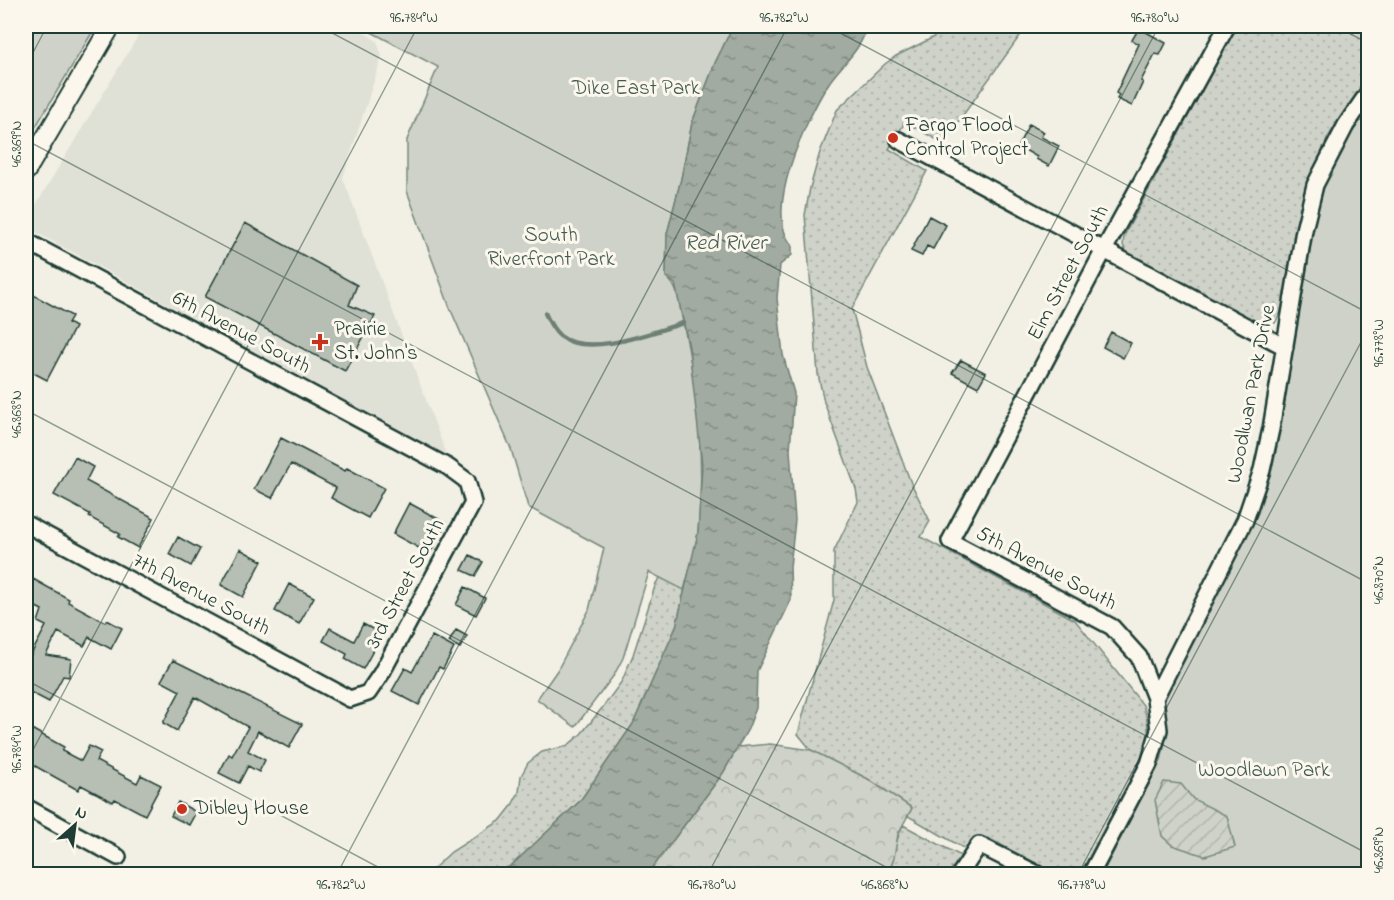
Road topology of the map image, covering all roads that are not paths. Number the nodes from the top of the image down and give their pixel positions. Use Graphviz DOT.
graph roads {
  1 [pos="111,26"];
  2 [pos="1227,26"];
  3 [pos="1368,93"];
  4 [pos="899,140"];
  5 [pos="26,171"];
  6 [pos="26,241"];
  7 [pos="1104,250"];
  8 [pos="1285,347"];
  9 [pos="467,481"];
  10 [pos="26,524"];
  11 [pos="950,541"];
  12 [pos="357,696"];
  13 [pos="1155,698"];
  14 [pos="26,807"];
  15 [pos="118,857"];
  16 [pos="960,874"];
  17 [pos="1037,874"];
  18 [pos="1091,874"];
  1 -- 5 [label="street"];
  2 -- 7 [label="street, Elm Street South"];
  3 -- 8 [label="street, Woodlwan Park Drive"];
  4 -- 7 [label="street"];
  6 -- 9 [label="street, 6th Avenue South"];
  7 -- 8 [label="street"];
  7 -- 11 [label="street, Elm Street South"];
  8 -- 13 [label="street, Woodlwan Park Drive"];
  9 -- 12 [label="street, 3rd Street South"];
  10 -- 12 [label="street, 7th Avenue South"];
  11 -- 13 [label="street, 5th Avenue South"];
  13 -- 18 [label="street, 5th Avenue South"];
  14 -- 15 [label="street"];
  16 -- 17 [label="street"];
}
